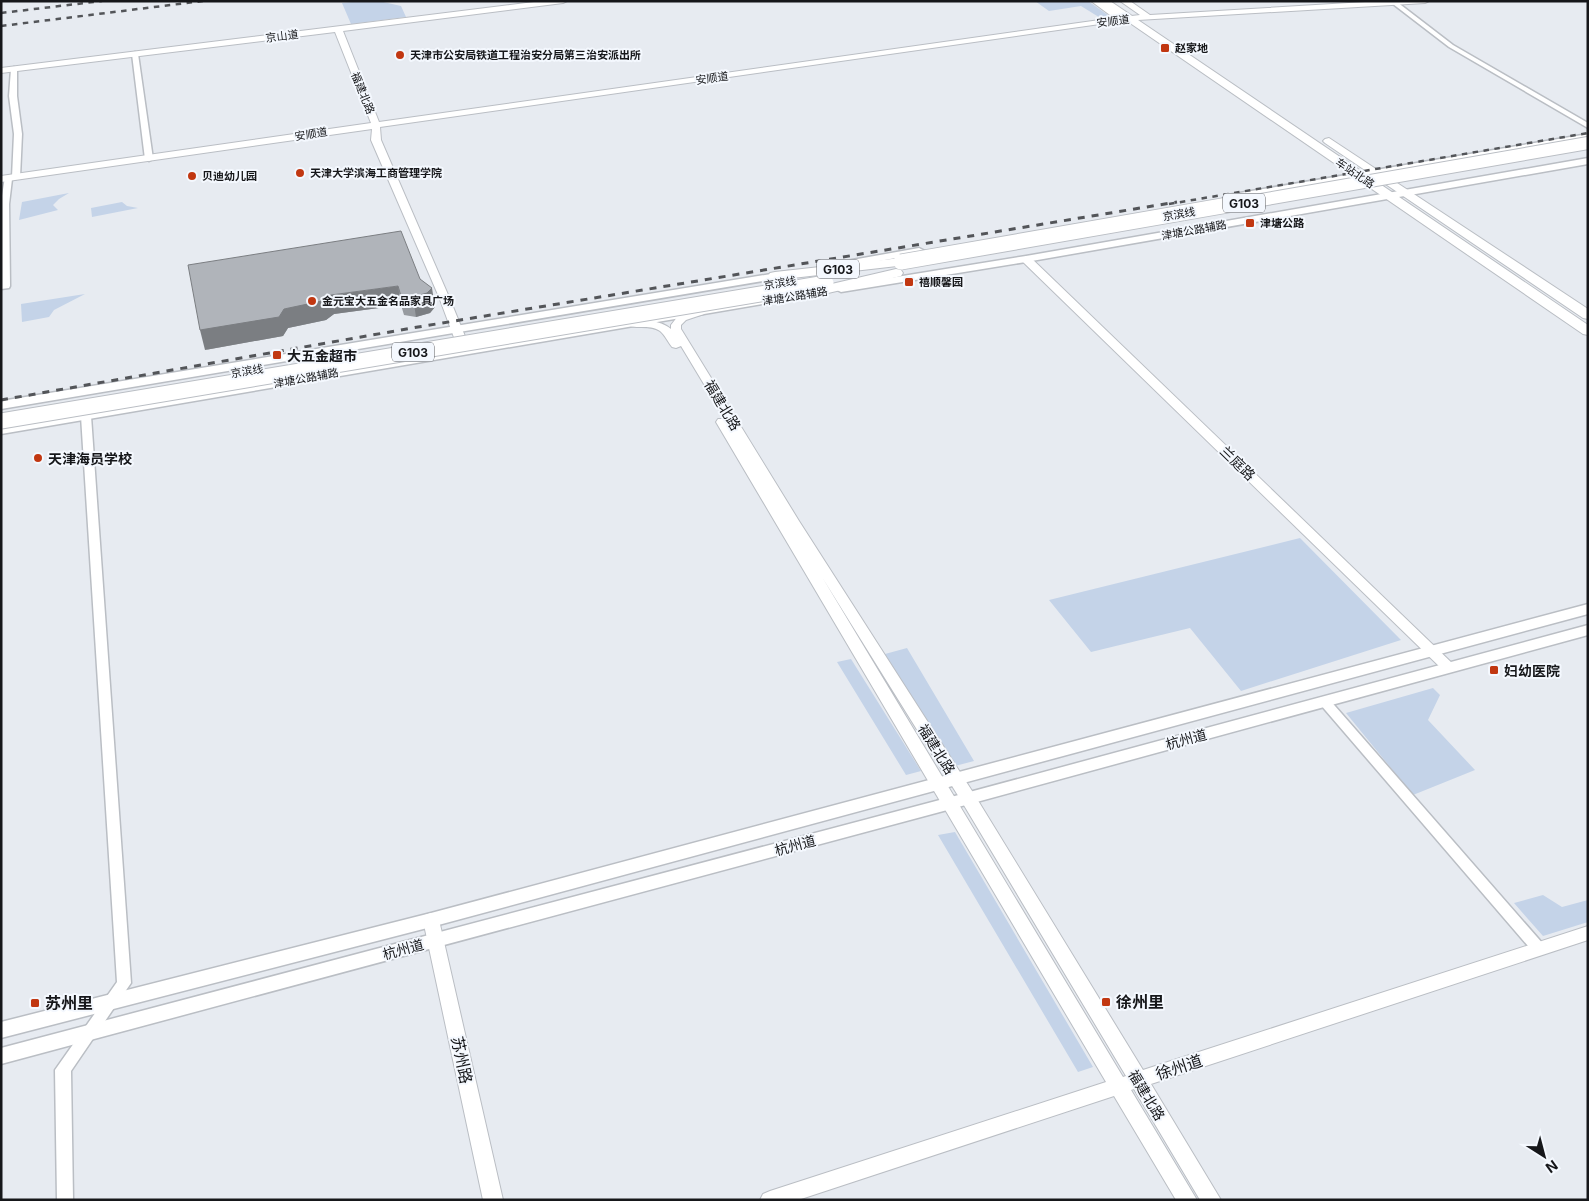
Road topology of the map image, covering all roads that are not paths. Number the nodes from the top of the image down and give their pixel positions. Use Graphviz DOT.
graph roads {
  1 [pos="563,1"];
  2 [pos="1095,1"];
  3 [pos="1103,1"];
  4 [pos="1118,1"];
  5 [pos="1124,1"];
  6 [pos="1424,1"];
  7 [pos="1395,3"];
  8 [pos="1133,17"];
  9 [pos="338,29"];
  10 [pos="135,54"];
  11 [pos="14,69"];
  12 [pos="1,71"];
  13 [pos="376,125"];
  14 [pos="1588,126"];
  15 [pos="1588,137"];
  16 [pos="1588,143"];
  17 [pos="1588,152"];
  18 [pos="149,159"];
  19 [pos="1588,160"];
  20 [pos="1377,173"];
  21 [pos="1359,176"];
  22 [pos="8,178"];
  23 [pos="1406,193"];
  24 [pos="1388,196"];
  25 [pos="1026,259"];
  26 [pos="904,266"];
  27 [pos="775,276"];
  28 [pos="823,280"];
  29 [pos="1,286"];
  30 [pos="798,296"];
  31 [pos="700,312"];
  32 [pos="1588,315"];
  33 [pos="630,323"];
  34 [pos="456,329"];
  35 [pos="1588,331"];
  36 [pos="465,351"];
  37 [pos="1,405"];
  38 [pos="1,413"];
  39 [pos="86,416"];
  40 [pos="1,422"];
  41 [pos="1,430"];
  42 [pos="1588,609"];
  43 [pos="1588,630"];
  44 [pos="1432,651"];
  45 [pos="1449,668"];
  46 [pos="1324,701"];
  47 [pos="947,782"];
  48 [pos="960,801"];
  49 [pos="431,920"];
  50 [pos="1588,933"];
  51 [pos="435,940"];
  52 [pos="1539,949"];
  53 [pos="110,1001"];
  54 [pos="1,1030"];
  55 [pos="88,1033"];
  56 [pos="1,1056"];
  57 [pos="1138,1080"];
  58 [pos="1120,1086"];
  59 [pos="66,1200"];
  60 [pos="493,1200"];
  61 [pos="770,1200"];
  62 [pos="1188,1200"];
  63 [pos="1211,1200"];
  1 -- 9 [label="street, 京山道"];
  2 -- 8 [label="street"];
  3 -- 8 [label="main road"];
  4 -- 8 [label="main road"];
  5 -- 8 [label="street"];
  6 -- 7 [label="street, 安顺道"];
  7 -- 8 [label="street, 安顺道"];
  7 -- 14 [label="street"];
  8 -- 13 [label="street, 安顺道"];
  8 -- 20 [label="main road, 车站北路"];
  8 -- 21 [label="main road, 车站北路"];
  9 -- 10 [label="street, 京山道"];
  9 -- 13 [label="street, 福建北路"];
  10 -- 11 [label="street, 京山道"];
  10 -- 18 [label="street"];
  11 -- 12 [label="street, 京山道"];
  11 -- 22 [label="street"];
  13 -- 18 [label="street, 安顺道"];
  13 -- 34 [label="street, 福建北路"];
  15 -- 20 [label="main road, 津塘公路辅路 / G103"];
  16 -- 26 [label="highway, 京滨线 / G103, bridge"];
  17 -- 26 [label="highway, 京滨线 / G103"];
  18 -- 22 [label="street, 安顺道"];
  19 -- 23 [label="main road, 津塘公路辅路"];
  20 -- 21 [label="main road, 津塘公路辅路 / G103"];
  20 -- 23 [label="main road, 车站北路"];
  21 -- 24 [label="main road, 车站北路"];
  21 -- 27 [label="main road, 津塘公路辅路 / G103"];
  22 -- 29 [label="street"];
  23 -- 24 [label="main road, 津塘公路辅路"];
  23 -- 32 [label="main road, 车站北路"];
  24 -- 25 [label="main road, 津塘公路辅路"];
  24 -- 35 [label="main road, 车站北路"];
  25 -- 30 [label="main road, 津塘公路辅路"];
  25 -- 44 [label="street, 兰庭路"];
  26 -- 27 [label="highway, G103"];
  26 -- 28 [label="highway, 京滨线 / G103"];
  26 -- 30 [label="highway"];
  27 -- 34 [label="main road, 津塘公路辅路 / G103"];
  28 -- 38 [label="highway, 京滨线 / G103"];
  28 -- 40 [label="highway, 京滨线 / G103, bridge"];
  30 -- 31 [label="main road, 津塘公路辅路"];
  31 -- 33 [label="main road, 津塘公路辅路"];
  31 -- 47 [label="street, 福建北路"];
  33 -- 36 [label="main road, 津塘公路辅路"];
  33 -- 47 [label="street, 福建北路"];
  34 -- 36 [label="street, 福建北路"];
  34 -- 37 [label="main road, 津塘公路辅路 / G103"];
  36 -- 39 [label="main road, 津塘公路辅路"];
  39 -- 41 [label="main road, 津塘公路辅路"];
  39 -- 53 [label="street"];
  42 -- 44 [label="main road, 杭州道"];
  43 -- 45 [label="main road, 杭州道"];
  44 -- 45 [label="street, 兰庭路"];
  44 -- 47 [label="main road, 杭州道"];
  45 -- 46 [label="main road, 杭州道"];
  46 -- 48 [label="main road, 杭州道"];
  46 -- 52 [label="street"];
  47 -- 48 [label="street, 福建北路"];
  47 -- 49 [label="main road, 杭州道"];
  48 -- 51 [label="main road, 杭州道"];
  48 -- 57 [label="street, 福建北路"];
  48 -- 58 [label="street, 福建北路"];
  49 -- 51 [label="street, 苏州路"];
  49 -- 53 [label="main road, 杭州道"];
  50 -- 52 [label="street, 徐州道"];
  51 -- 55 [label="main road, 杭州道"];
  51 -- 60 [label="street, 苏州路"];
  52 -- 57 [label="street, 徐州道"];
  53 -- 54 [label="main road, 杭州道"];
  53 -- 55 [label="street"];
  55 -- 56 [label="main road, 杭州道"];
  55 -- 59 [label="street"];
  57 -- 58 [label="street, 徐州道"];
  57 -- 63 [label="street, 福建北路"];
  58 -- 61 [label="street, 徐州道"];
  58 -- 62 [label="street, 福建北路"];
}
